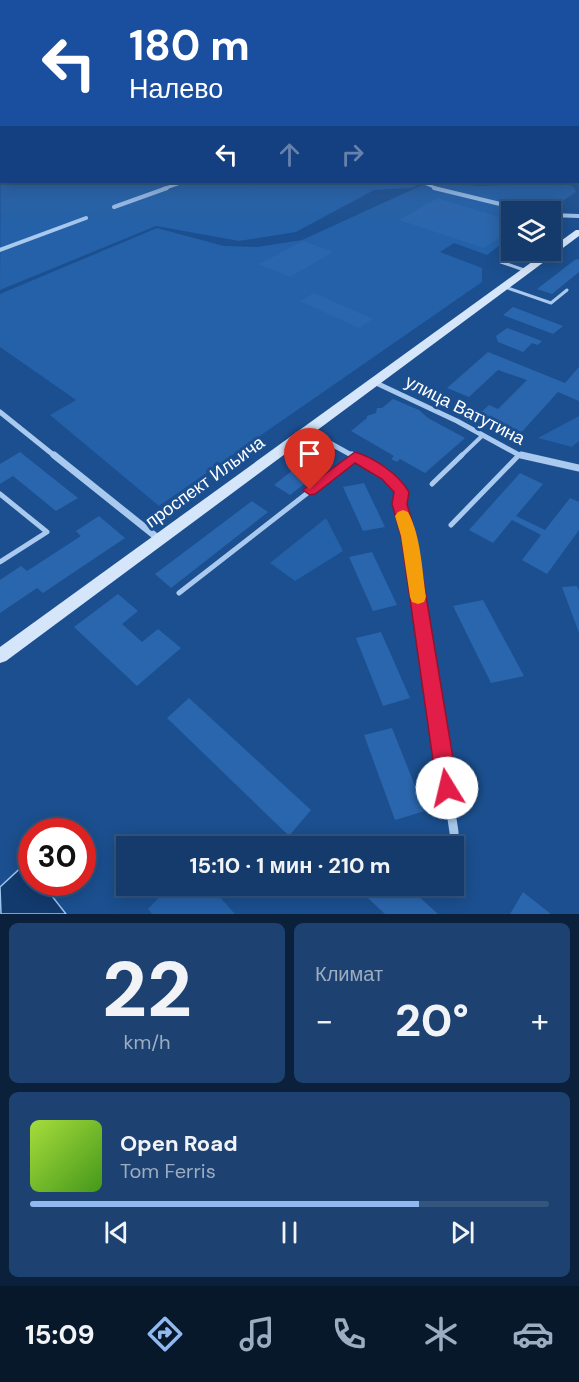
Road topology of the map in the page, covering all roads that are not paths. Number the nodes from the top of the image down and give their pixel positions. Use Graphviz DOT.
graph roads {
  1 [pos="180,183"];
  2 [pos="424,183"];
  3 [pos="501,204"];
  4 [pos="114,207"];
  5 [pos="561,215"];
  6 [pos="579,216"];
  7 [pos="86,218"];
  8 [pos="579,232"];
  9 [pos="0,250"];
  10 [pos="503,261"];
  11 [pos="527,271"];
  12 [pos="505,287"];
  13 [pos="567,290"];
  14 [pos="374,382"];
  15 [pos="0,412"];
  16 [pos="308,431"];
  17 [pos="482,436"];
  18 [pos="519,455"];
  19 [pos="355,456"];
  20 [pos="579,468"];
  21 [pos="432,484"];
  22 [pos="0,494"];
  23 [pos="451,525"];
  24 [pos="160,539"];
  25 [pos="0,562"];
  26 [pos="179,593"];
  27 [pos="0,656"];
  28 [pos="454,836"];
  1 -- 4 [label="street"];
  2 -- 3 [label="street"];
  5 -- 6 [label="street"];
  7 -- 9 [label="street"];
  8 -- 11 [label="main road, проспект Ильича"];
  10 -- 11 [label="lane"];
  11 -- 12 [label="main road, проспект Ильича"];
  12 -- 13 [label="lane"];
  12 -- 14 [label="main road, проспект Ильича"];
  14 -- 16 [label="main road, проспект Ильича"];
  14 -- 17 [label="street, улица Ватутина"];
  15 -- 24 [label="street"];
  16 -- 19 [label="street"];
  16 -- 24 [label="main road, проспект Ильича"];
  17 -- 18 [label="street, улица Ватутина"];
  17 -- 21 [label="lane"];
  18 -- 20 [label="street, улица Ватутина"];
  18 -- 23 [label="lane"];
  19 -- 26 [label="lane"];
  19 -- 28 [label="street"];
  22 -- 25 [label="lane"];
  24 -- 27 [label="main road, проспект Ильича"];
}
